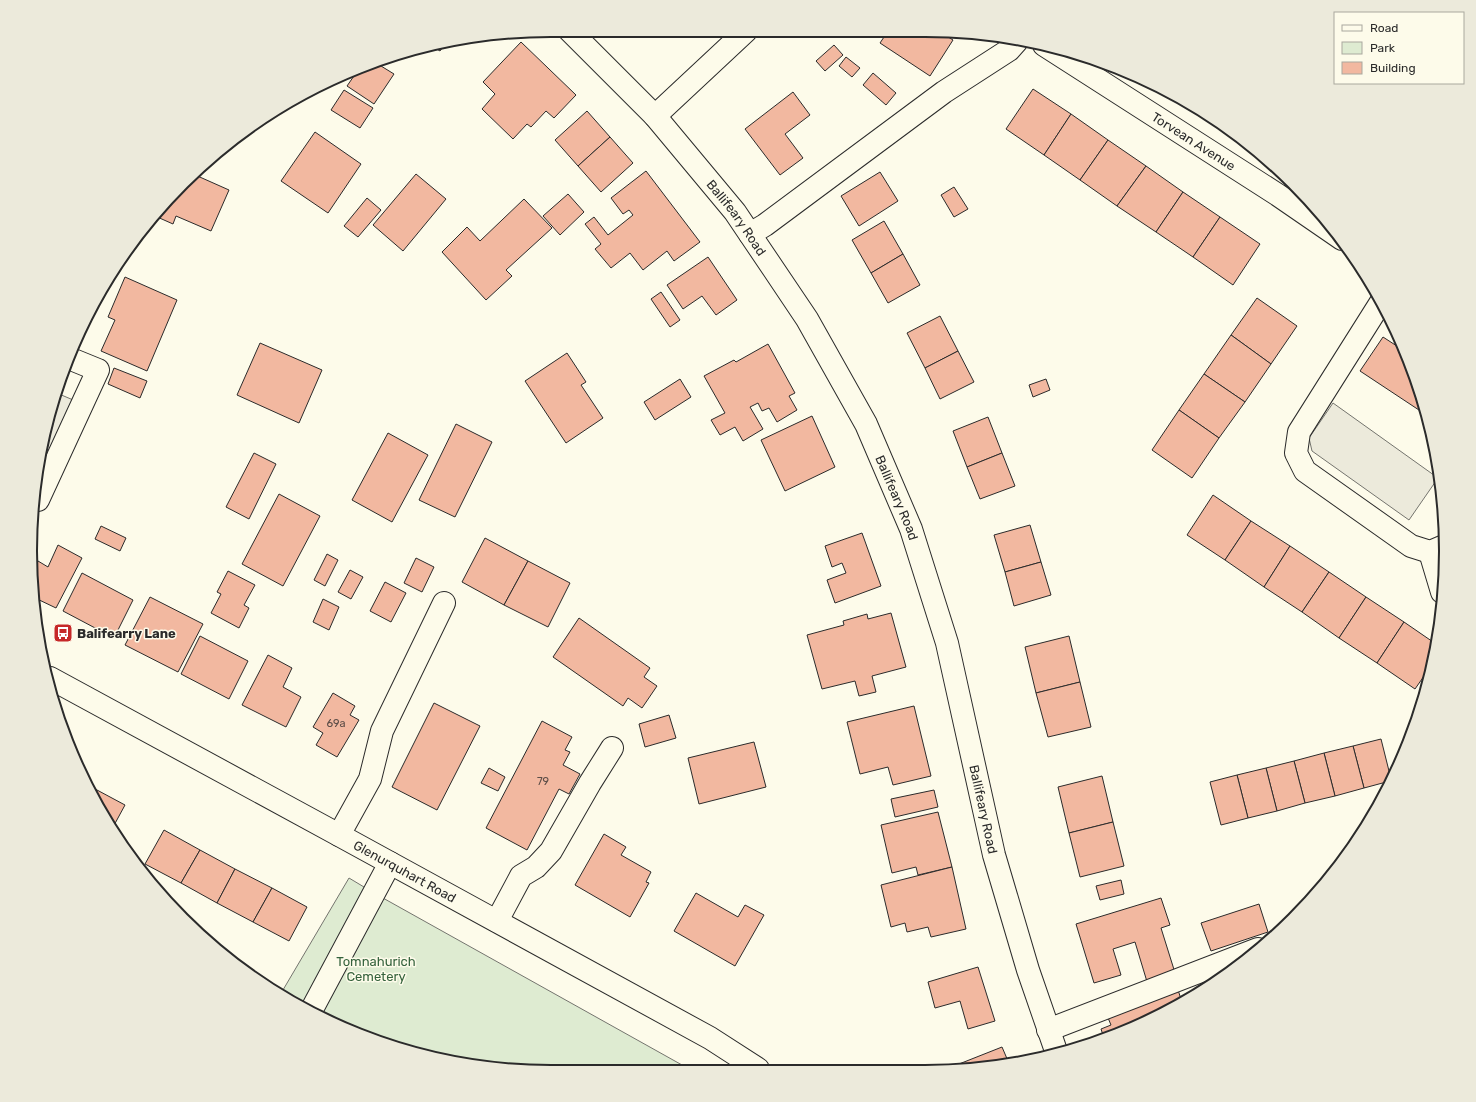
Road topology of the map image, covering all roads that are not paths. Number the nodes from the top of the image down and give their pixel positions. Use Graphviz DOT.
graph roads {
  1 [pos="576,37"];
  2 [pos="739,37"];
  3 [pos="1014,45"];
  4 [pos="1061,56"];
  5 [pos="655,116"];
  6 [pos="1323,226"];
  7 [pos="750,234"];
  8 [pos="1377,308"];
  9 [pos="74,360"];
  10 [pos="40,491"];
  11 [pos="1437,549"];
  12 [pos="1439,563"];
  13 [pos="444,603"];
  14 [pos="54,680"];
  15 [pos="612,748"];
  16 [pos="339,835"];
  17 [pos="390,863"];
  18 [pos="497,921"];
  19 [pos="1243,955"];
  20 [pos="313,1006"];
  21 [pos="1048,1030"];
  22 [pos="1055,1048"];
  23 [pos="752,1065"];
  1 -- 5 [label="main road, Ballifeary Road"];
  2 -- 5 [label="main road"];
  3 -- 7 [label="main road"];
  4 -- 6 [label="main road, Torvean Avenue"];
  5 -- 7 [label="main road, Ballifeary Road"];
  7 -- 21 [label="main road, Ballifeary Road"];
  8 -- 11 [label="main road"];
  9 -- 10 [label="main road"];
  11 -- 12 [label="main road"];
  13 -- 16 [label="main road"];
  14 -- 16 [label="main road, Glenurquhart Road"];
  15 -- 18 [label="main road"];
  16 -- 17 [label="main road, Glenurquhart Road"];
  17 -- 18 [label="main road, Glenurquhart Road"];
  17 -- 20 [label="main road"];
  18 -- 23 [label="main road, Glenurquhart Road"];
  19 -- 21 [label="main road"];
  21 -- 22 [label="main road, Ballifeary Road"];
}
